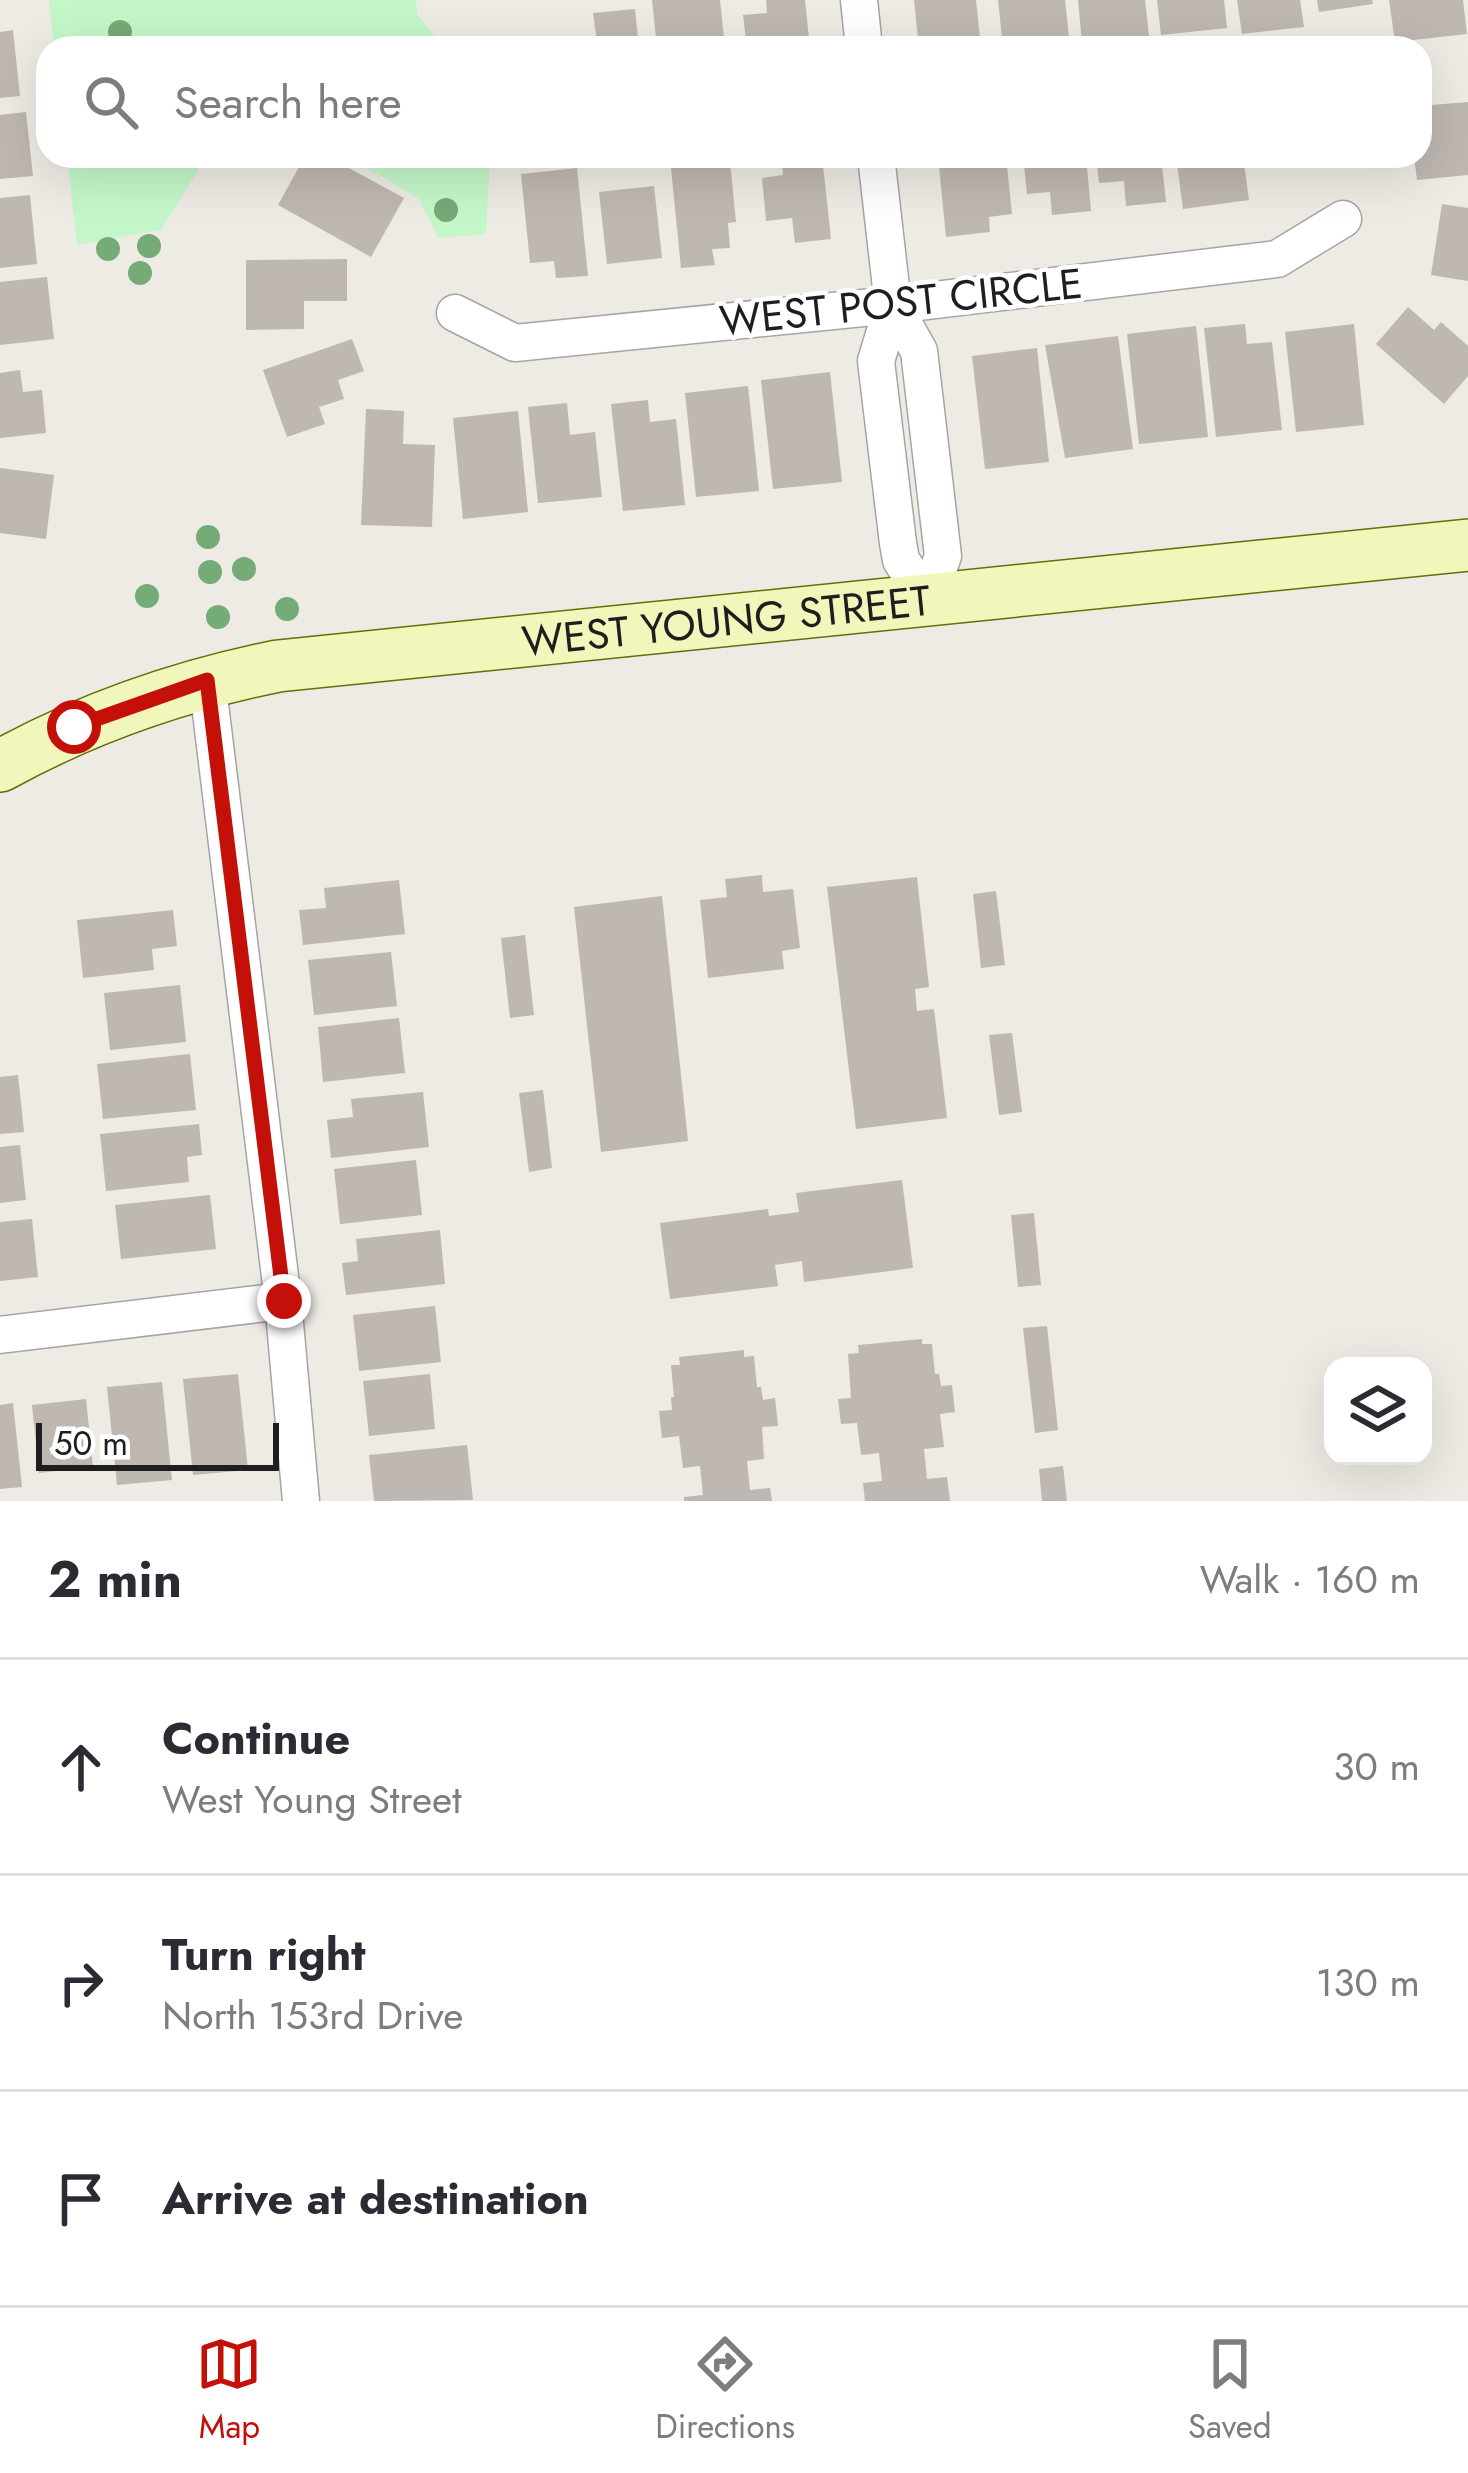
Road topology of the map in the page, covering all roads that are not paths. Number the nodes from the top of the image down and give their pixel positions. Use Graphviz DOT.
graph roads {
  1 [pos="859,0"];
  2 [pos="863,36"];
  3 [pos="877,168"];
  4 [pos="1343,220"];
  5 [pos="892,305"];
  6 [pos="455,313"];
  7 [pos="1468,545"];
  8 [pos="926,602"];
  9 [pos="207,680"];
  10 [pos="0,766"];
  11 [pos="284,1301"];
  12 [pos="0,1335"];
  13 [pos="301,1501"];
  1 -- 2 [label="street"];
  3 -- 5 [label="street"];
  4 -- 5 [label="street, WEST POST CIRCLE"];
  5 -- 6 [label="street, WEST POST CIRCLE"];
  5 -- 8 [label="street"];
  7 -- 8 [label="street, WEST YOUNG STREET"];
  8 -- 9 [label="street, WEST YOUNG STREET"];
  9 -- 10 [label="street, WEST YOUNG STREET"];
  9 -- 11 [label="street"];
  11 -- 12 [label="street"];
  11 -- 13 [label="street"];
}
